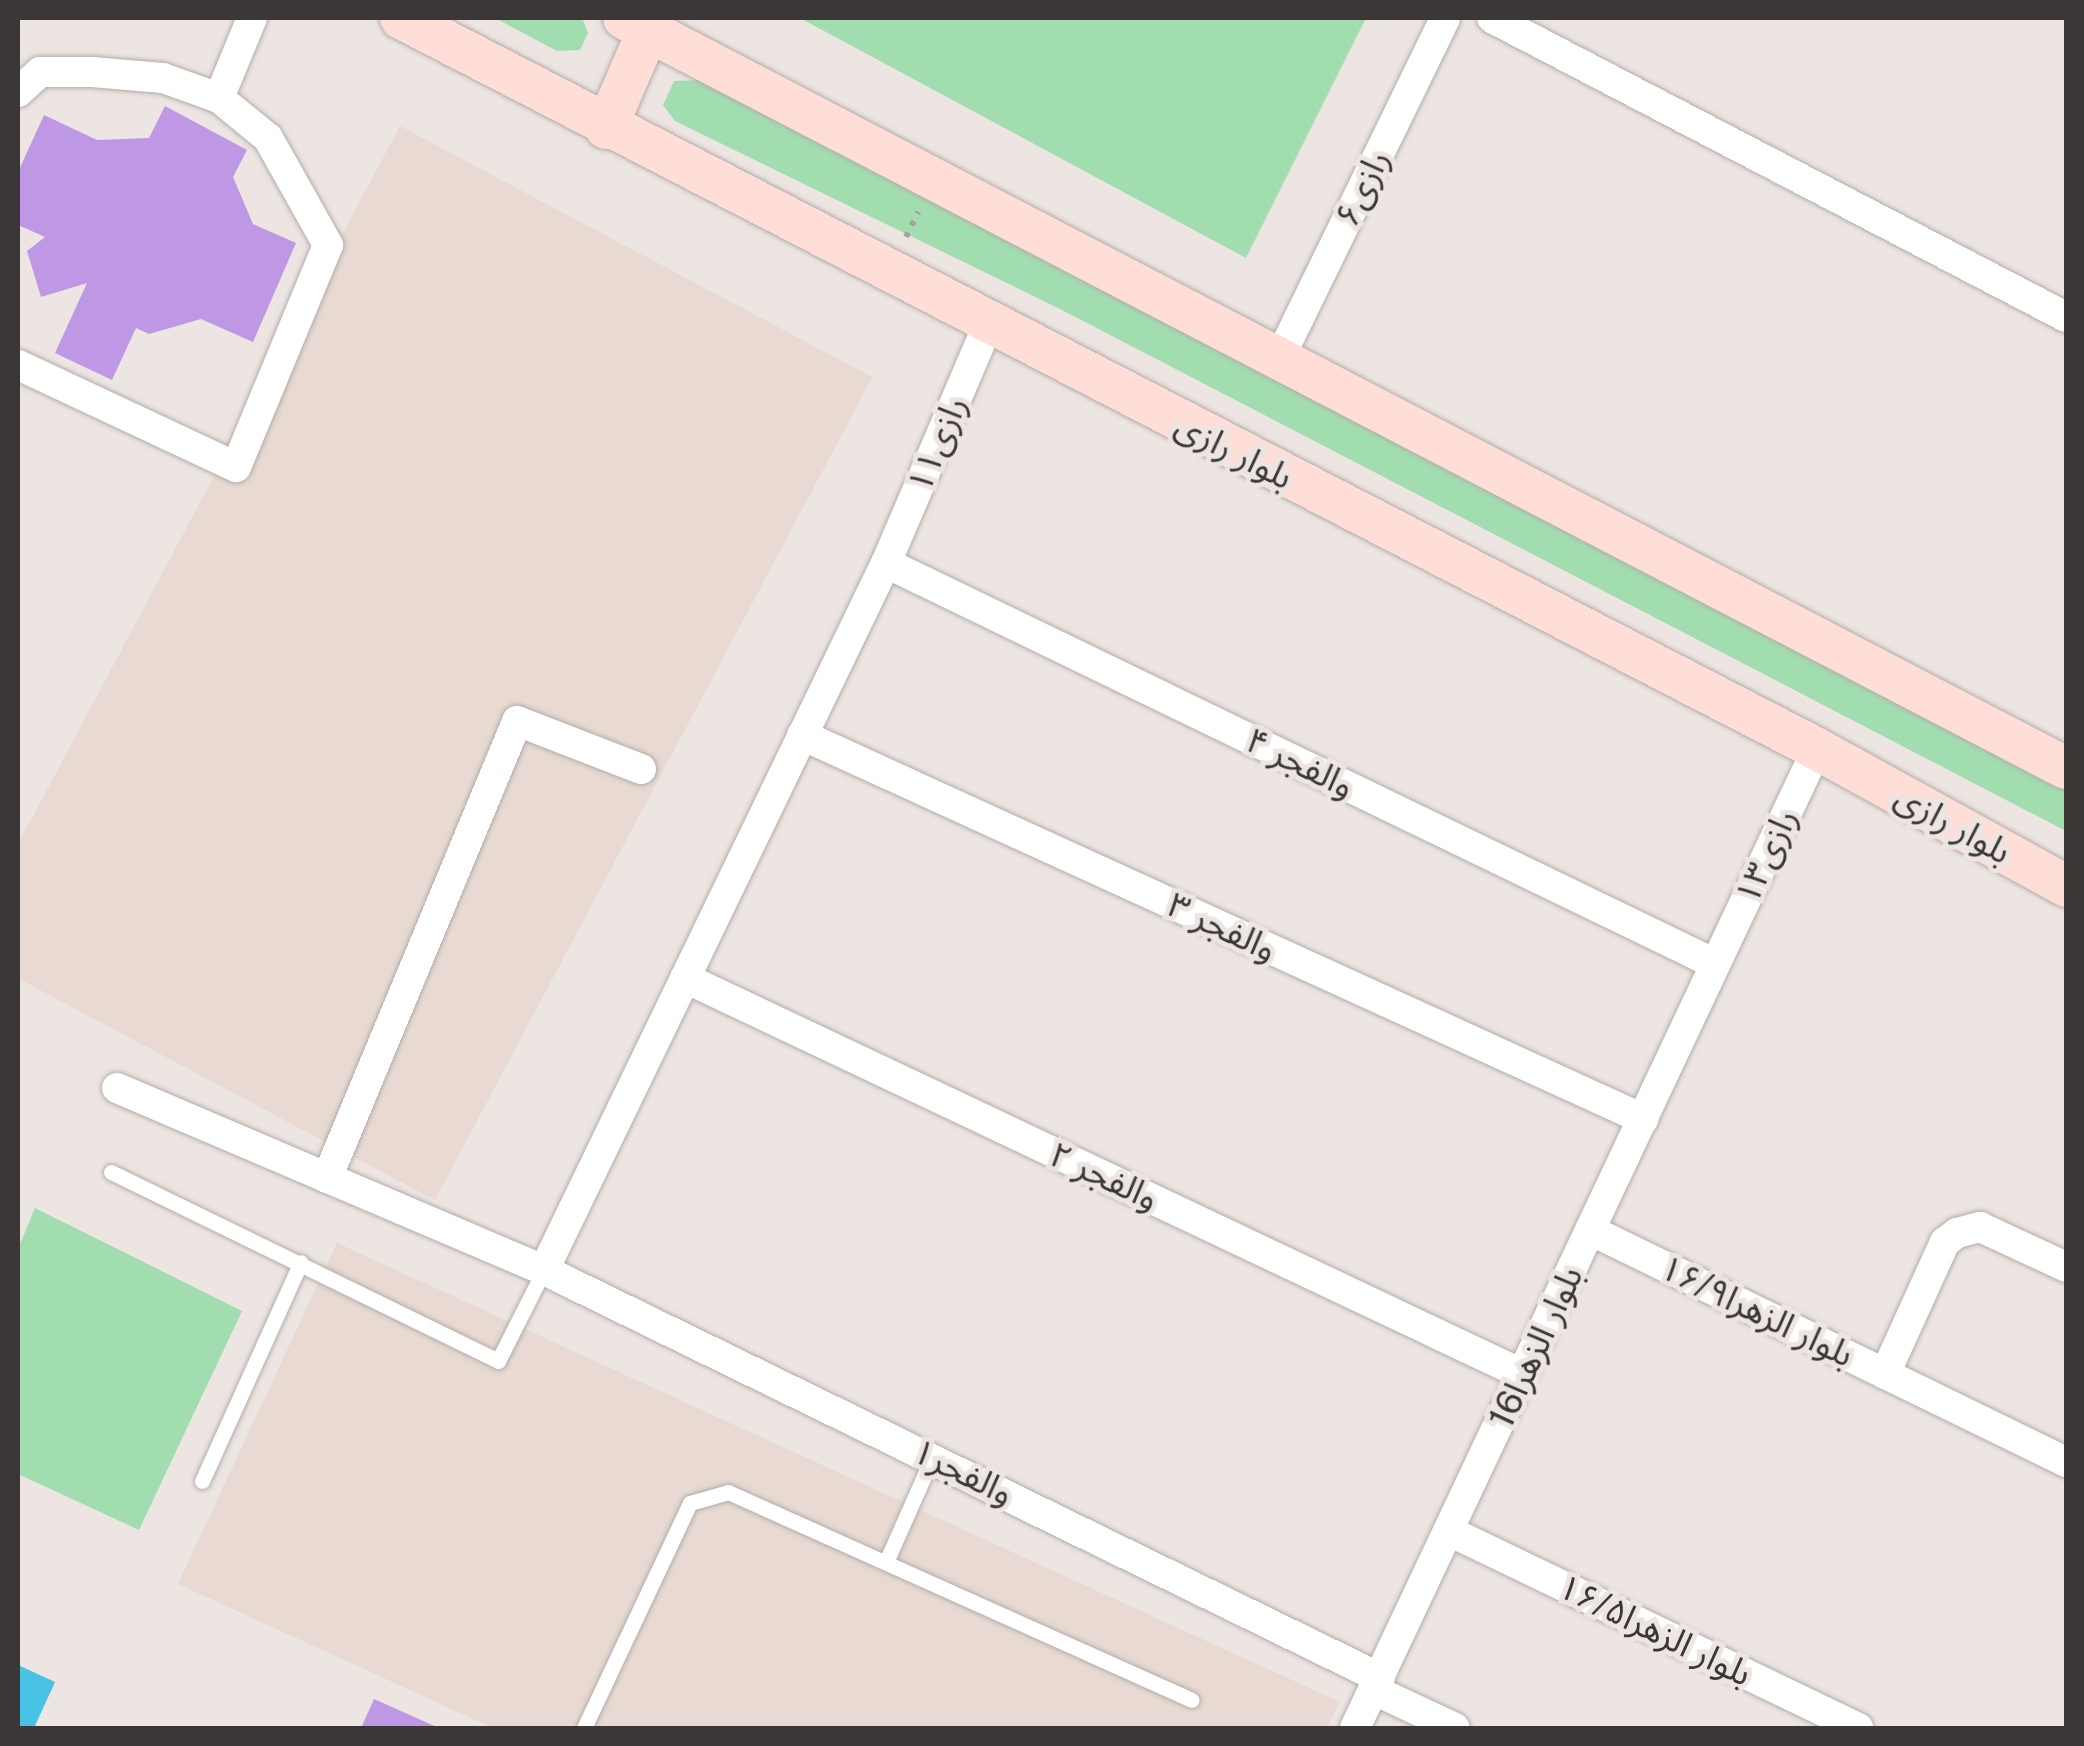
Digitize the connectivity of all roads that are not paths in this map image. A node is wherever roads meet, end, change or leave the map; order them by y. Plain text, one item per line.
1 (252, 18) edge
2 (400, 18) edge
3 (1446, 18) edge
4 (1492, 18) edge
5 (636, 24) edge
6 (18, 92) edge
7 (219, 98) junction
8 (606, 128) junction
9 (2066, 317) edge
10 (988, 325) junction
11 (1279, 359) junction
12 (18, 365) edge
13 (886, 564) junction
14 (802, 736) junction
15 (1816, 750) junction
16 (2066, 768) edge
17 (641, 770) dead end
18 (2066, 886) edge
19 (1715, 964) junction
20 (685, 978) junction
21 (117, 1088) dead end
22 (1642, 1119) junction
23 (111, 1172) dead end
24 (327, 1178) junction
25 (1590, 1230) junction
26 (301, 1262) junction
27 (2066, 1267) edge
28 (544, 1270) junction
29 (1522, 1374) junction
30 (1886, 1374) junction
31 (932, 1456) junction
32 (2066, 1462) edge
33 (202, 1481) dead end
34 (1451, 1532) junction
35 (886, 1562) junction
36 (1377, 1684) junction
37 (1192, 1700) dead end
38 (584, 1728) edge
39 (1355, 1728) edge
40 (1455, 1728) edge
41 (1858, 1728) edge

1 - 7 street
2 - 8 main road, بلوار رازی
3 - 11 street, رازی۶
4 - 9 street
5 - 8 main road
5 - 11 main road
6 - 7 street
7 - 12 street
8 - 10 main road, بلوار رازی
10 - 13 street, رازی۱۱
10 - 15 main road, بلوار رازی
11 - 16 main road
13 - 14 street, رازی۱۱
13 - 19 street, والفجر ۴
14 - 20 street, رازی۱۱
14 - 22 street, والفجر ۳
15 - 18 main road, بلوار رازی
15 - 19 street, رازی۱۳
17 - 24 street
19 - 22 street, 16بلوار الزهرا
20 - 28 street, رازی۱۱
20 - 29 street, والفجر ۲
21 - 24 street, والفجر۱
22 - 25 street, 16بلوار الزهرا
23 - 26 lane
24 - 28 street, والفجر۱
25 - 29 street, 16بلوار الزهرا
25 - 30 street, بلوار الزهرا۱۶/۹
26 - 28 lane
26 - 33 lane
27 - 30 street
28 - 31 street, والفجر۱
29 - 34 street, 16بلوار الزهرا
30 - 32 street, بلوار الزهرا۱۶/۹
31 - 35 lane
31 - 36 street, والفجر۱
34 - 36 street, 16بلوار الزهرا
34 - 41 street, بلوار الزهرا۱۶/۵
35 - 37 lane
35 - 38 lane
36 - 39 street, 16بلوار الزهرا
36 - 40 street, والفجر۱

